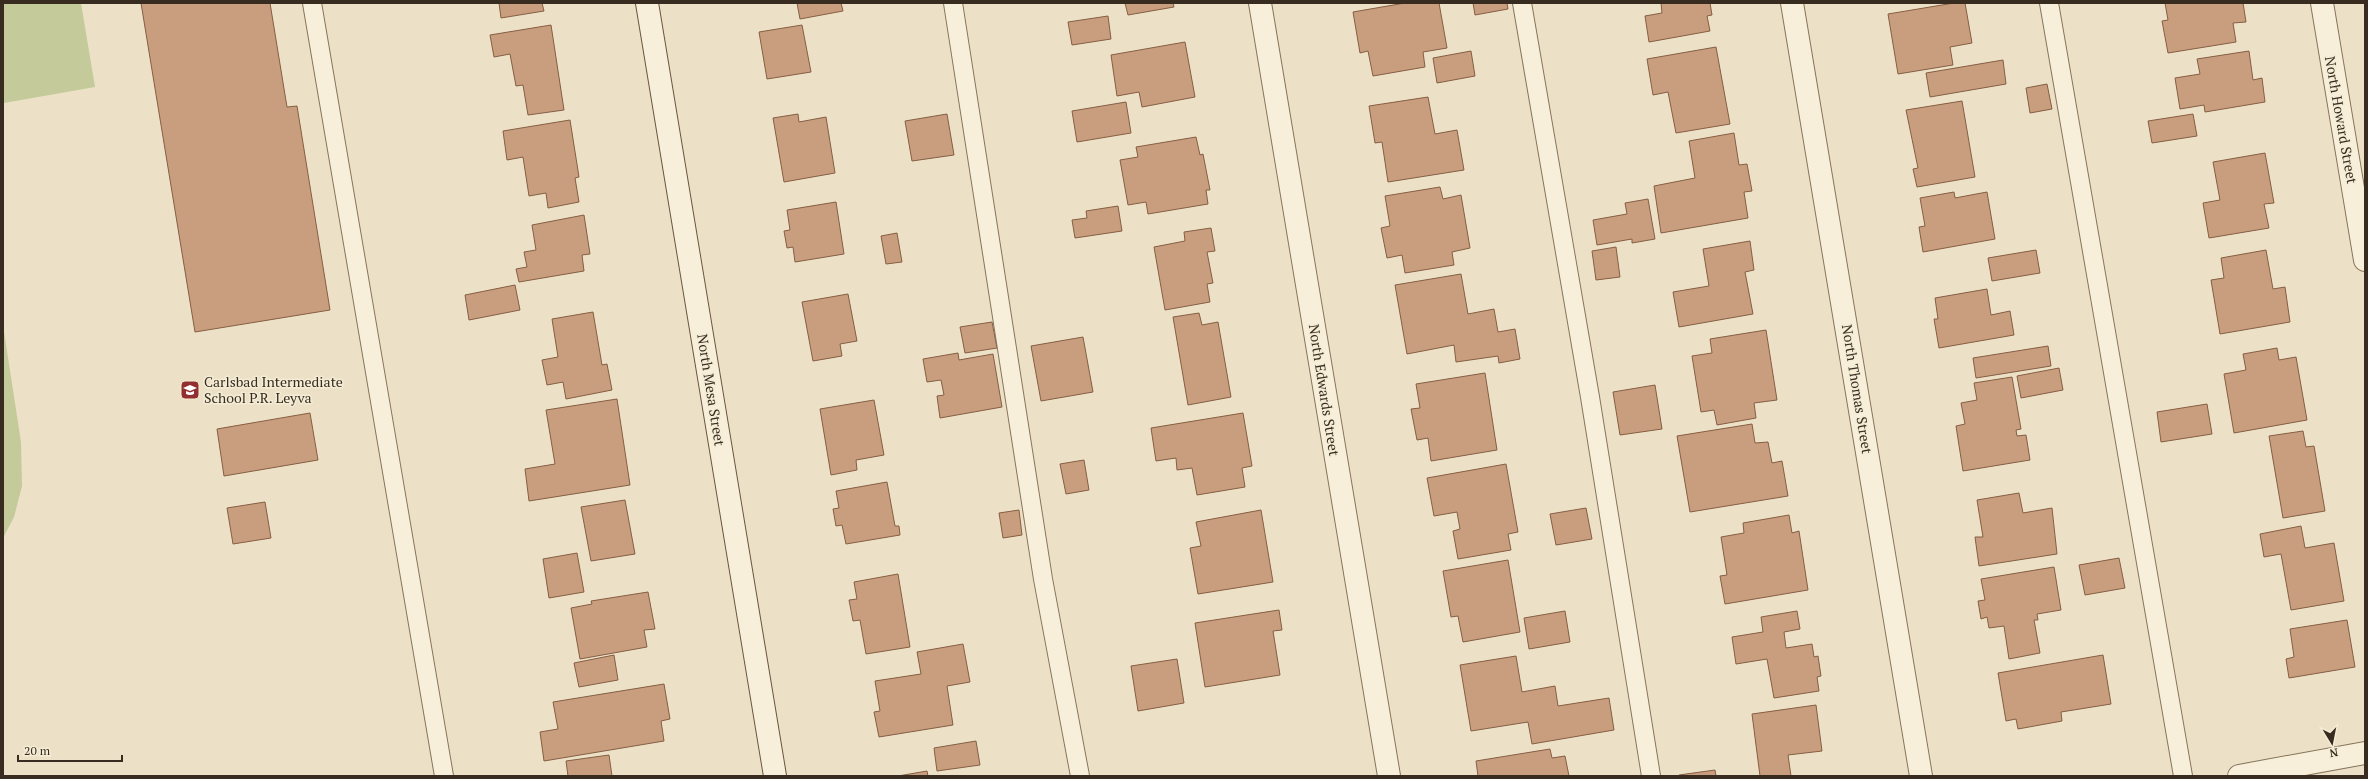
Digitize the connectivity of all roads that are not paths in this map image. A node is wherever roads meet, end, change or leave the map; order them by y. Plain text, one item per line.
1 (312, 3) edge
2 (647, 3) edge
3 (953, 3) edge
4 (1260, 3) edge
5 (1522, 3) edge
6 (1792, 3) edge
7 (2049, 3) edge
8 (2322, 3) edge
9 (2365, 260) edge
10 (2365, 753) edge
11 (444, 776) edge
12 (775, 776) edge
13 (1080, 776) edge
14 (1389, 776) edge
15 (1651, 776) edge
16 (1921, 776) edge
17 (2183, 776) edge
18 (2239, 776) edge

1 - 11 lane
2 - 12 street, North Mesa Street
3 - 13 lane
4 - 14 street, North Edwards Street
5 - 15 lane
6 - 16 street, North Thomas Street
7 - 17 lane
8 - 9 street, North Howard Street
10 - 18 street

